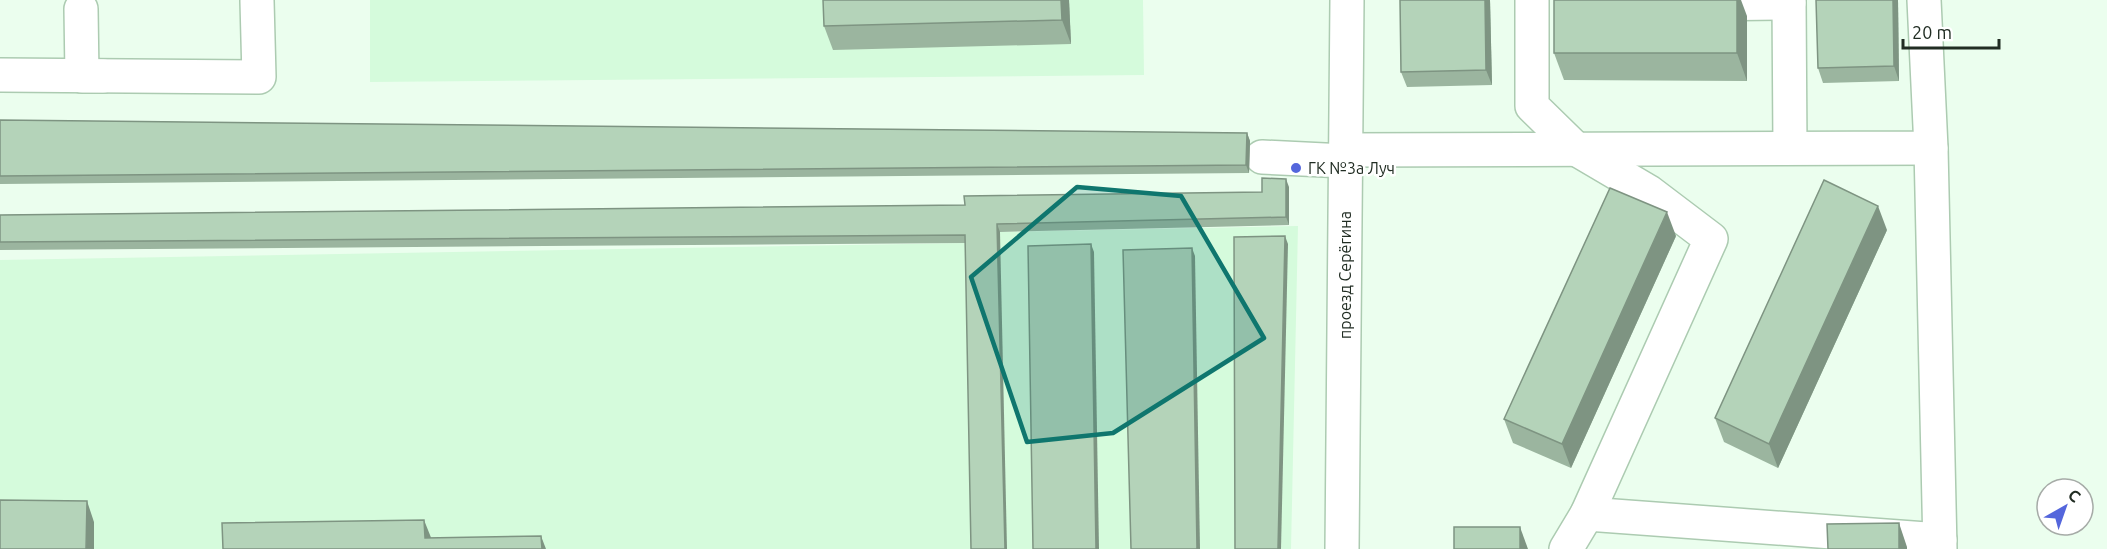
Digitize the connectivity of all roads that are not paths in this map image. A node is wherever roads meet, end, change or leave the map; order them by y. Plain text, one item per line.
1 (257, 0) edge
2 (1347, 0) edge
3 (1924, 0) edge
4 (1789, 1) edge
5 (1532, 3) edge
6 (81, 4) edge
7 (1672, 4) edge
8 (1567, 6) edge
9 (0, 75) edge
10 (82, 76) junction
11 (1790, 148) junction
12 (1931, 148) junction
13 (1576, 149) junction
14 (1346, 155) junction
15 (1262, 157) dead end
16 (1587, 514) junction
17 (1940, 544) edge
18 (1341, 549) edge
19 (1566, 549) edge

1 - 10 street
2 - 14 street, проезд Серёгина
3 - 12 street
4 - 7 street
4 - 11 street
5 - 8 street
5 - 13 street
6 - 10 street
9 - 10 street
11 - 12 street
11 - 13 street
12 - 17 street
13 - 14 street
13 - 16 street
14 - 15 street
14 - 18 street, проезд Серёгина
16 - 17 street
16 - 19 street

